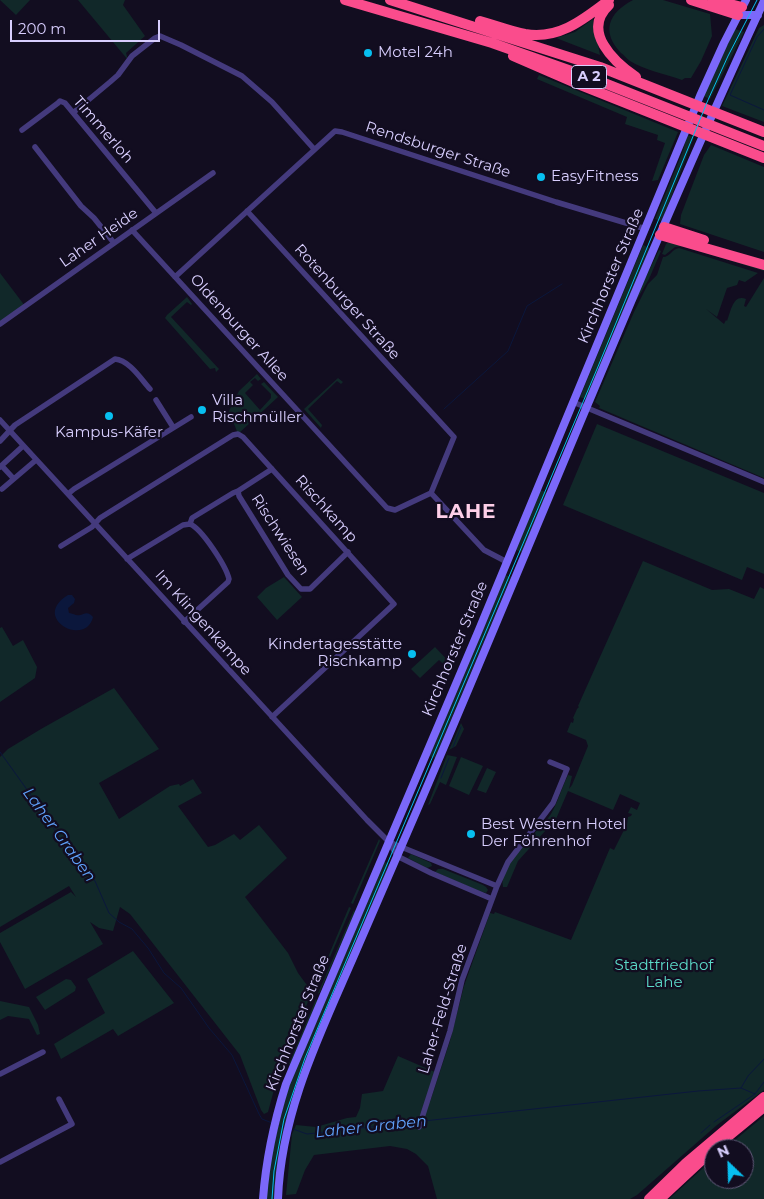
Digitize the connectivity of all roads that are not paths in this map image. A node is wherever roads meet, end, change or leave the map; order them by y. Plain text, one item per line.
1 (345, 0) edge
2 (390, 0) edge
3 (609, 0) edge
4 (615, 0) edge
5 (691, 0) edge
6 (714, 0) edge
7 (728, 0) edge
8 (764, 1) edge
9 (742, 8) edge
10 (761, 16) edge
11 (458, 20) junction
12 (492, 43) junction
13 (647, 85) junction
14 (74, 112) junction
15 (688, 115) junction
16 (713, 123) junction
17 (22, 130) dead end
18 (764, 132) edge
19 (35, 146) dead end
20 (764, 146) edge
21 (314, 149) junction
22 (764, 158) edge
23 (213, 173) dead end
24 (247, 211) junction
25 (156, 213) junction
26 (646, 229) junction
27 (132, 230) junction
28 (662, 231) junction
29 (114, 243) junction
30 (764, 260) edge
31 (764, 265) edge
32 (175, 277) junction
33 (0, 324) edge
34 (150, 389) dead end
35 (156, 400) dead end
36 (573, 402) junction
37 (586, 407) junction
38 (191, 417) dead end
39 (0, 420) edge
40 (173, 427) junction
41 (10, 431) junction
42 (0, 441) edge
43 (23, 446) junction
44 (36, 460) junction
45 (1, 467) edge
46 (272, 469) junction
47 (13, 478) junction
48 (764, 482) edge
49 (2, 489) dead end
50 (238, 491) junction
51 (431, 493) junction
52 (68, 494) junction
53 (95, 524) junction
54 (190, 524) junction
55 (61, 546) dead end
56 (348, 552) junction
57 (127, 559) junction
58 (507, 562) junction
59 (184, 622) junction
60 (272, 717) junction
61 (550, 762) dead end
62 (389, 842) junction
63 (402, 846) junction
64 (397, 856) junction
65 (497, 886) junction
66 (492, 899) junction
67 (43, 1052) dead end
68 (0, 1074) edge
69 (764, 1097) edge
70 (59, 1099) dead end
71 (764, 1107) edge
72 (419, 1127) dead end
73 (731, 1129) junction
74 (719, 1139) edge
75 (704, 1151) edge
76 (704, 1154) edge
77 (0, 1162) edge
78 (660, 1187) junction
79 (263, 1199) edge
80 (278, 1199) edge
81 (643, 1199) edge
82 (648, 1199) edge
83 (660, 1199) edge

1 - 12 highway, A 2
2 - 11 highway, A 2
3 - 11 highway
4 - 13 highway
5 - 9 highway
6 - 7 highway
6 - 9 highway
8 - 10 main road, Kirchhorster Straße
9 - 10 main road
9 - 15 main road, Kirchhorster Straße
10 - 16 main road, Kirchhorster Straße
11 - 13 highway, A 2
12 - 15 highway, A 2
12 - 22 highway
13 - 18 highway, A 2
14 - 17 street, Timmerloh
14 - 21 street
14 - 25 street, Timmerloh
15 - 16 highway, A 2
15 - 26 main road, Kirchhorster Straße
16 - 20 highway, A 2
16 - 28 main road, Kirchhorster Straße
19 - 29 street
21 - 24 street, Rendsburger Straße
21 - 26 street, Rendsburger Straße
23 - 25 street, Laher Heide
24 - 32 street
24 - 51 street, Rotenburger Straße
25 - 27 street, Laher Heide
26 - 28 main road
26 - 36 main road, Kirchhorster Straße
27 - 29 street, Laher Heide
27 - 32 street, Oldenburger Allee
28 - 30 highway
28 - 31 highway
28 - 37 main road, Kirchhorster Straße
29 - 33 street, Laher Heide
32 - 51 street, Oldenburger Allee
34 - 41 street
35 - 40 street
36 - 37 street
36 - 58 main road, Kirchhorster Straße
37 - 48 street
37 - 63 main road, Kirchhorster Straße
38 - 40 street
39 - 41 street, Im Klingenkampe
40 - 52 street
41 - 42 street
41 - 43 street, Im Klingenkampe
43 - 44 street, Im Klingenkampe
43 - 45 street
44 - 47 street
44 - 52 street, Im Klingenkampe
45 - 47 street
46 - 50 street, Rischwiesen
46 - 53 street, Rischkamp
46 - 56 street, Rischkamp
47 - 49 street
50 - 54 street, Rischwiesen
50 - 56 street, Rischwiesen
51 - 58 street
52 - 53 street, Im Klingenkampe
53 - 55 street, Rischkamp
53 - 57 street, Im Klingenkampe
54 - 57 street, Rischwiesen
54 - 59 street
56 - 60 street, Rischkamp
57 - 59 street, Im Klingenkampe
58 - 62 main road, Kirchhorster Straße
59 - 60 street, Im Klingenkampe
60 - 62 street, Im Klingenkampe
61 - 65 street, Laher-Feld-Straße
62 - 63 street
62 - 64 street
62 - 79 main road, Kirchhorster Straße
63 - 64 main road, Kirchhorster Straße
63 - 65 street
64 - 66 street
64 - 80 main road, Kirchhorster Straße
65 - 66 street, Laher-Feld-Straße
66 - 72 street, Laher-Feld-Straße
67 - 68 street
69 - 73 highway
70 - 77 street
71 - 73 highway
73 - 74 highway
75 - 78 highway
76 - 83 highway
78 - 81 highway
78 - 82 highway

